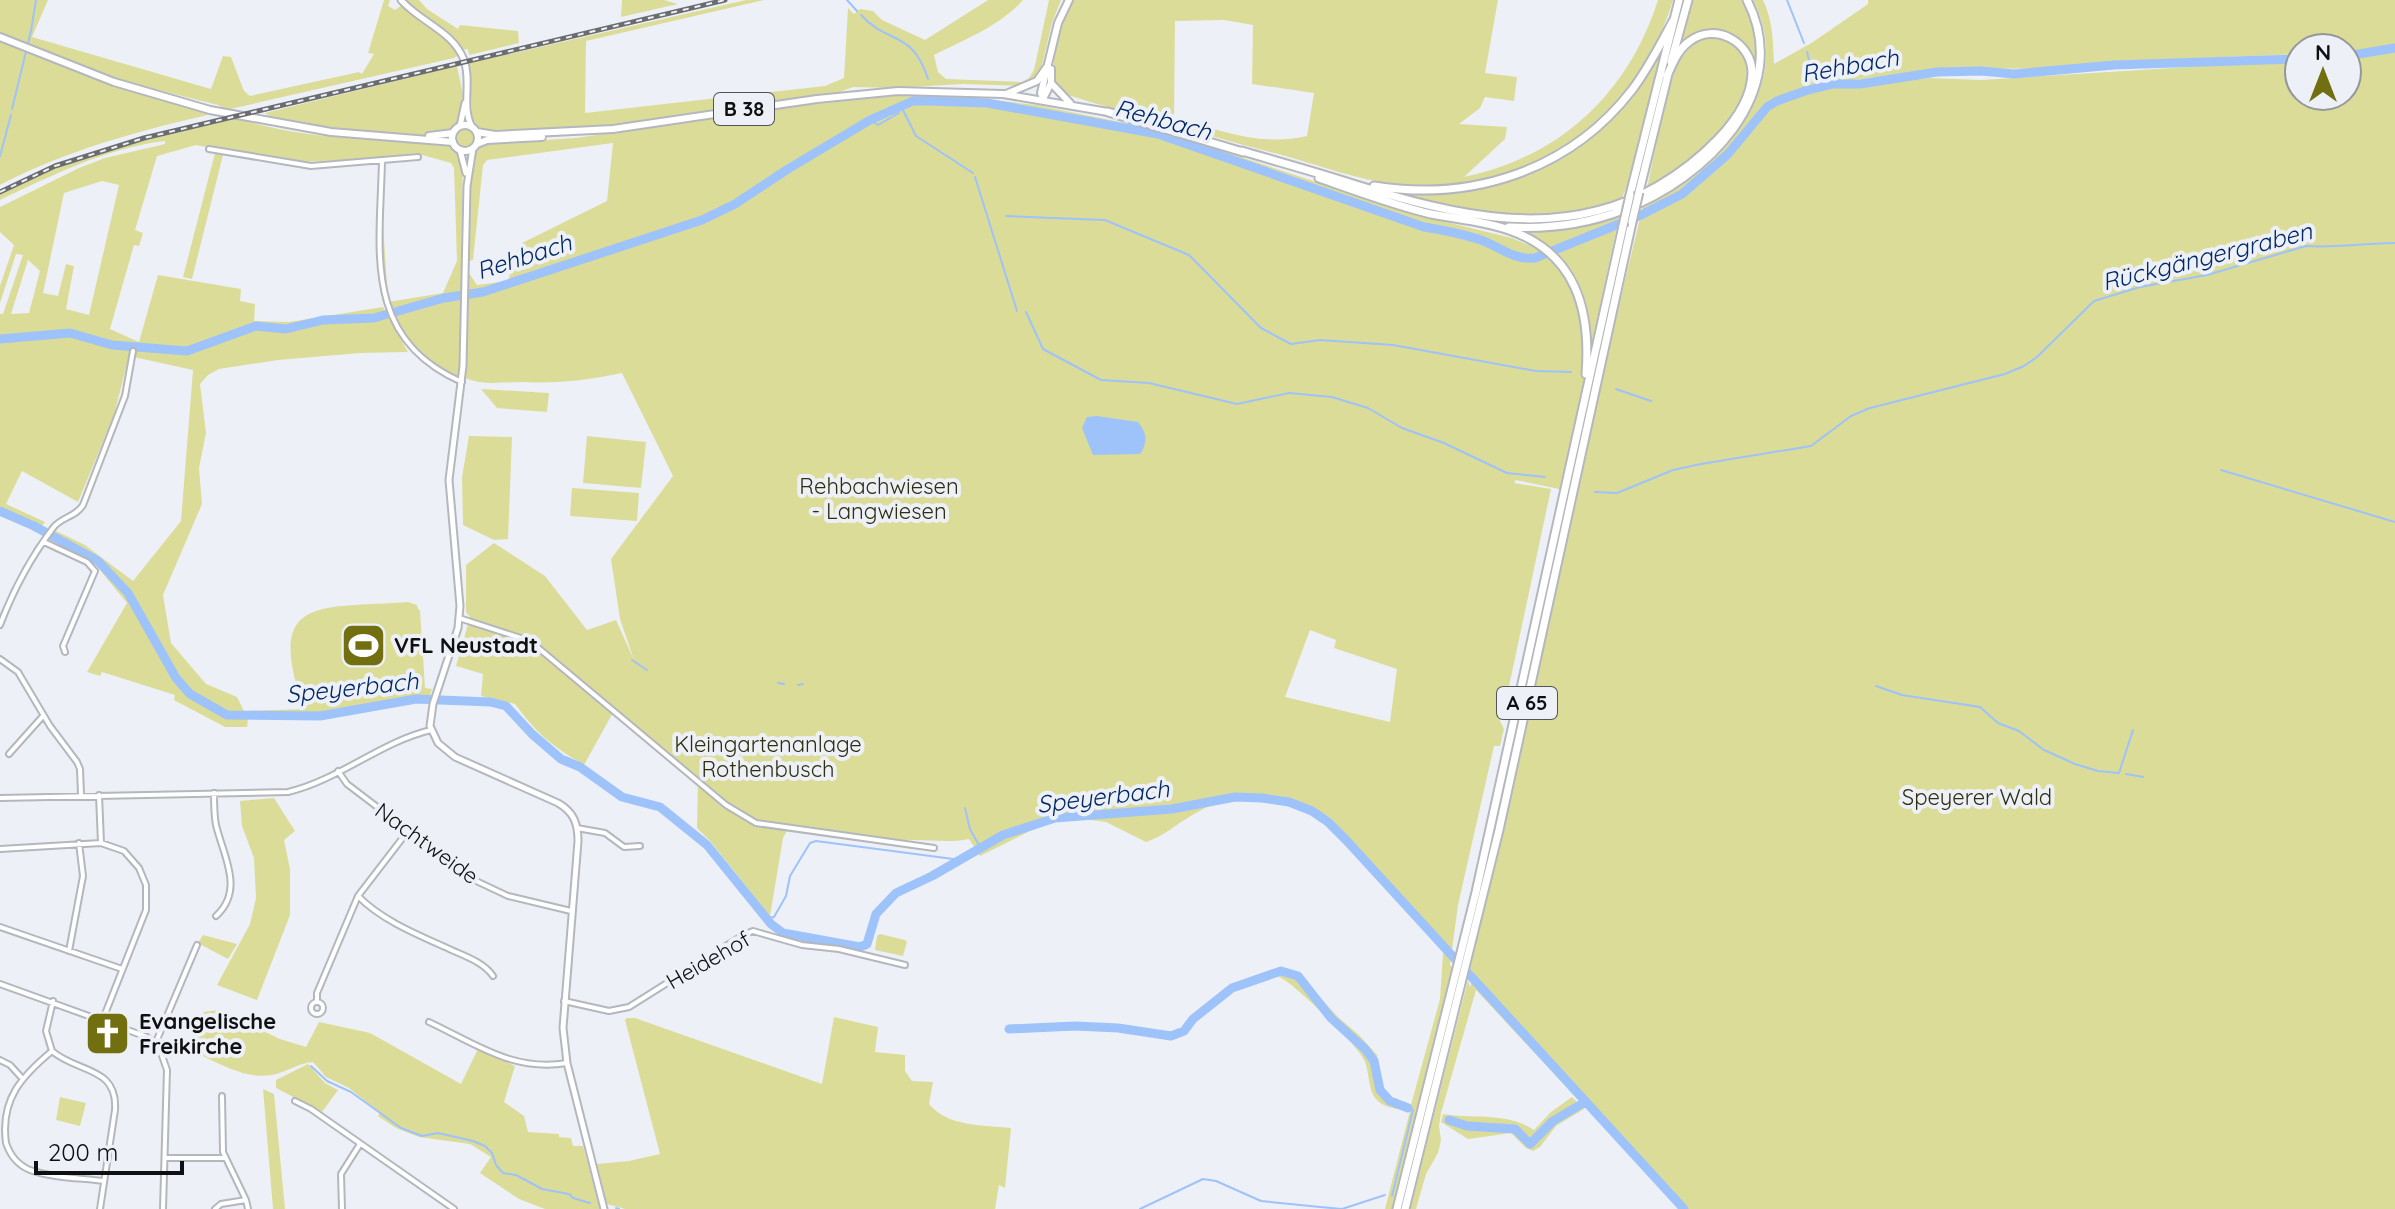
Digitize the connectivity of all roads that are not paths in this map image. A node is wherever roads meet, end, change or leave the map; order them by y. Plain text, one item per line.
1 (401, 0) edge
2 (1069, 0) edge
3 (1679, 0) edge
4 (1688, 0) edge
5 (1747, 0) edge
6 (1673, 21) junction
7 (0, 37) edge
8 (1050, 62) junction
9 (1667, 76) junction
10 (1051, 83) junction
11 (467, 86) junction
12 (1003, 94) junction
13 (1043, 99) junction
14 (1071, 104) junction
15 (1108, 112) joint
16 (460, 126) junction
17 (474, 130) junction
18 (590, 132) junction
19 (453, 133) junction
20 (410, 137) junction
21 (453, 142) junction
22 (475, 146) junction
23 (209, 149) dead end
24 (460, 150) junction
25 (1242, 151) junction
26 (418, 157) dead end
27 (382, 161) junction
28 (1348, 182) junction
29 (467, 186) junction
30 (1491, 225) junction
31 (133, 351) dead end
32 (462, 382) junction
33 (1585, 400) junction
34 (1584, 424) junction
35 (1580, 439) junction
36 (46, 539) junction
37 (459, 618) junction
38 (0, 625) edge
39 (65, 652) dead end
40 (0, 659) edge
41 (43, 716) junction
42 (431, 730) junction
43 (9, 754) dead end
44 (338, 771) junction
45 (214, 793) junction
46 (81, 795) junction
47 (99, 795) junction
48 (0, 798) edge
49 (577, 828) junction
50 (408, 831) junction
51 (79, 843) junction
52 (101, 843) junction
53 (640, 846) dead end
54 (934, 848) dead end
55 (0, 849) edge
56 (358, 896) junction
57 (571, 911) junction
58 (216, 916) dead end
59 (0, 927) edge
60 (197, 945) dead end
61 (69, 951) junction
62 (905, 965) dead end
63 (122, 969) junction
64 (493, 976) dead end
65 (0, 984) edge
66 (53, 1001) junction
67 (564, 1001) junction
68 (317, 1002) dead end
69 (103, 1020) junction
70 (429, 1022) dead end
71 (156, 1042) junction
72 (52, 1051) junction
73 (0, 1060) edge
74 (567, 1063) junction
75 (21, 1077) junction
76 (222, 1096) dead end
77 (295, 1101) dead end
78 (1, 1110) edge
79 (360, 1144) junction
80 (166, 1158) junction
81 (225, 1158) junction
82 (104, 1181) junction
83 (246, 1200) junction
84 (603, 1206) edge
85 (100, 1209) edge
86 (163, 1209) edge
87 (215, 1209) edge
88 (248, 1209) edge
89 (342, 1209) edge
90 (454, 1209) edge
91 (1397, 1209) edge
92 (1405, 1209) edge

1 - 11 street
2 - 8 main road
3 - 6 highway, A 65
4 - 9 highway, A 65
5 - 30 highway
6 - 28 highway
6 - 33 highway, A 65, bridge
7 - 20 main road
8 - 10 main road
8 - 12 main road, B 38
8 - 13 main road
9 - 28 highway
9 - 34 highway, A 65, bridge
10 - 13 main road
10 - 14 main road
11 - 16 street
11 - 17 street
12 - 13 main road, B 38
12 - 18 main road, B 38
13 - 14 main road, B 38
14 - 15 main road, B 38
15 - 25 highway, B 38
16 - 17 main road
16 - 19 main road
17 - 18 main road, B 38
17 - 22 main road
18 - 22 main road, B 38
19 - 20 main road
19 - 21 main road
20 - 21 main road
21 - 24 main road
22 - 24 main road
22 - 29 street
23 - 27 street
24 - 29 street
25 - 28 highway, B 38
25 - 30 highway
26 - 27 street
27 - 32 street
29 - 32 street
30 - 33 highway
31 - 36 street
32 - 37 street
33 - 34 highway, A 65
34 - 35 highway, A 65
35 - 91 highway, A 65
35 - 92 highway, A 65
36 - 38 street
36 - 39 street
37 - 42 street
37 - 54 street
40 - 41 street
41 - 43 street
41 - 46 street
42 - 44 street
42 - 49 street
44 - 45 street
44 - 50 street, Nachtweide
45 - 47 street
45 - 58 street
46 - 47 street
46 - 48 street
47 - 52 street
49 - 53 street
49 - 57 street
50 - 56 street
50 - 57 street, Nachtweide
51 - 52 street
51 - 55 street
51 - 61 street
52 - 63 street
56 - 64 street
56 - 68 street
57 - 67 street
59 - 61 street
60 - 71 street
61 - 63 street
62 - 67 street, Heidehof
63 - 69 street
65 - 66 street
66 - 69 street
66 - 72 street
67 - 74 street
69 - 71 street
70 - 74 street
71 - 80 street
72 - 75 street
72 - 82 street
73 - 75 street
74 - 84 street
75 - 78 street
76 - 81 street
77 - 79 street
78 - 82 street
79 - 89 street
79 - 90 street
80 - 81 street
80 - 86 street
81 - 83 street
82 - 85 street
83 - 87 street
83 - 88 street

